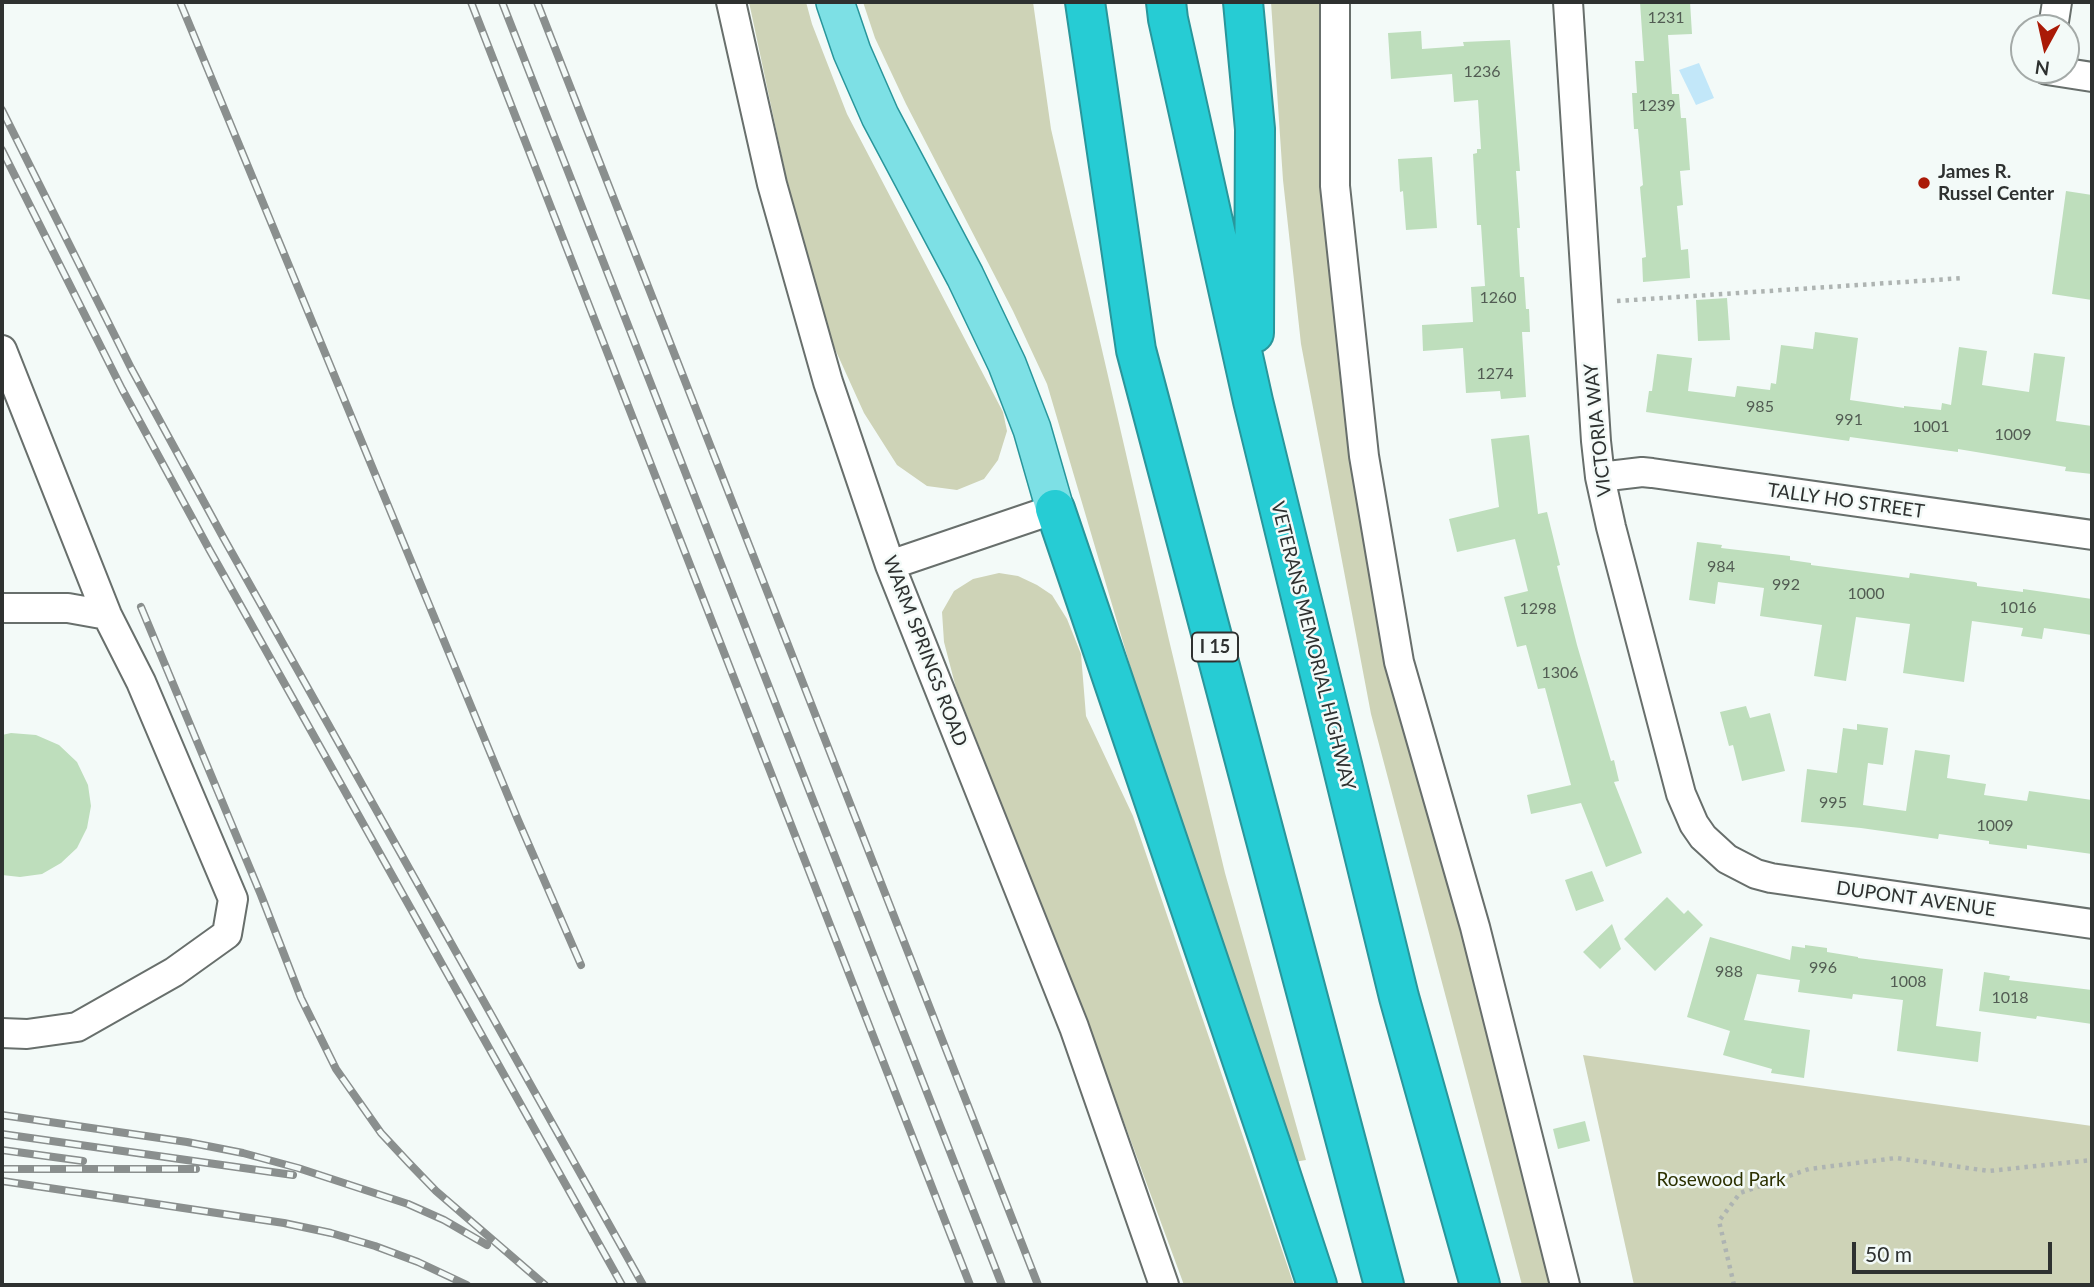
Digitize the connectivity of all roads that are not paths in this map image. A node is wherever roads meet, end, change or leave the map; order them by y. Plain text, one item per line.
1 (731, 2) edge
2 (835, 2) edge
3 (1085, 2) edge
4 (1166, 2) edge
5 (1243, 2) edge
6 (1335, 2) edge
7 (1568, 2) edge
8 (2, 349) edge
9 (1253, 401) junction
10 (1600, 477) junction
11 (1055, 509) junction
12 (2092, 535) edge
13 (890, 565) junction
14 (2, 608) edge
15 (107, 615) junction
16 (1741, 867) joint
17 (2092, 923) edge
18 (2, 1033) edge
19 (1164, 1285) edge
20 (1317, 1285) edge
21 (1384, 1285) edge
22 (1480, 1285) edge
23 (1564, 1285) edge

1 - 13 street, WARM SPRINGS ROAD
2 - 11 main road
3 - 21 highway, I 15
4 - 9 highway, VETERANS MEMORIAL HIGHWAY
5 - 9 highway
6 - 23 street
7 - 10 street, VICTORIA WAY
8 - 15 street
9 - 22 highway, VETERANS MEMORIAL HIGHWAY
10 - 12 street, TALLY HO STREET
10 - 16 street, VICTORIA WAY
11 - 13 street
11 - 20 highway
13 - 19 street, WARM SPRINGS ROAD
14 - 15 street
15 - 18 street
16 - 17 street, DUPONT AVENUE

